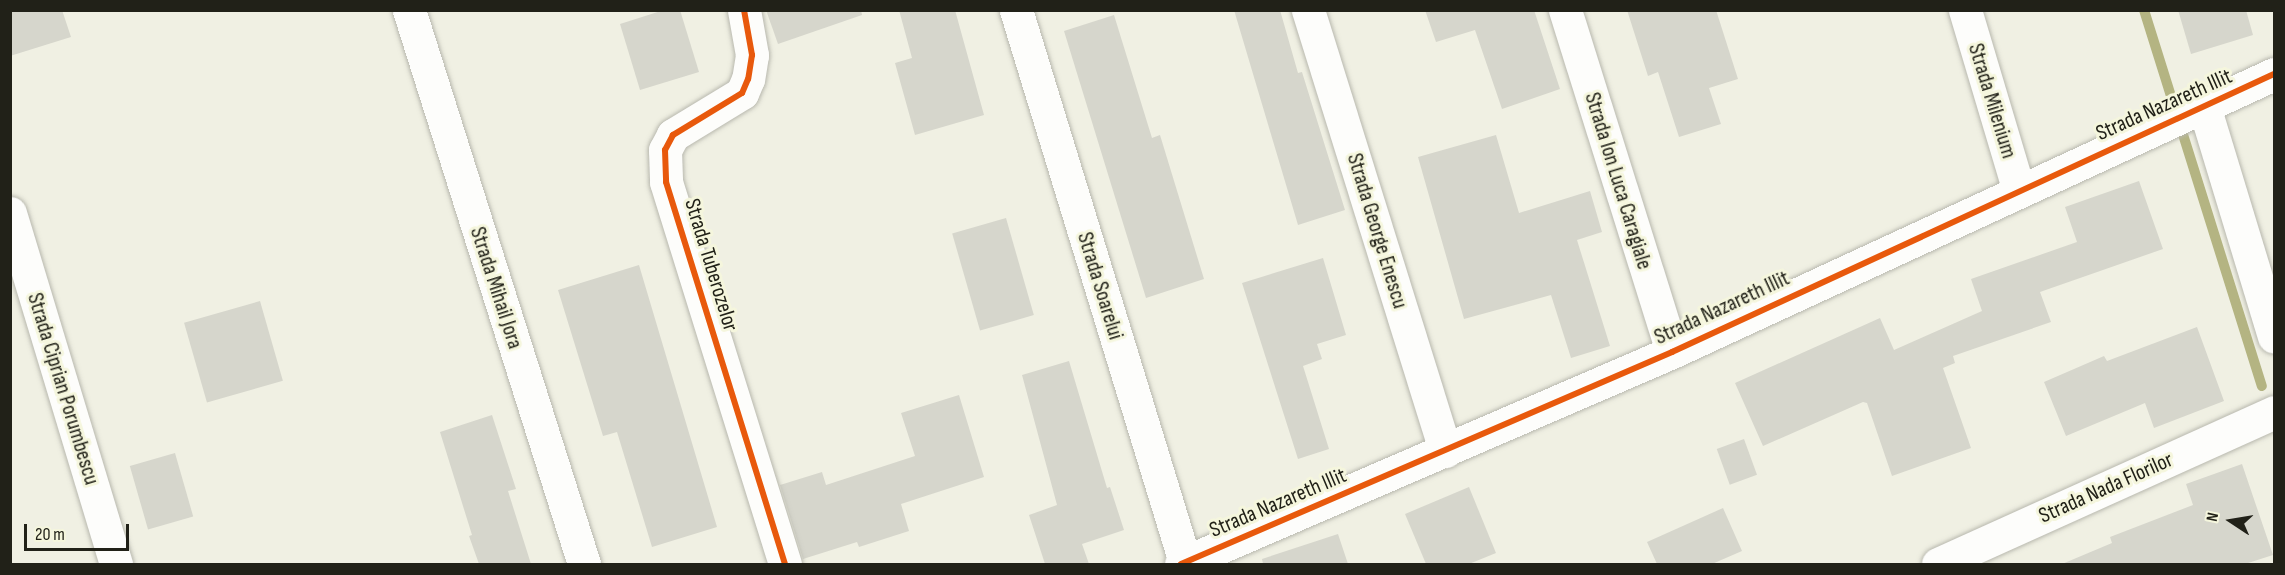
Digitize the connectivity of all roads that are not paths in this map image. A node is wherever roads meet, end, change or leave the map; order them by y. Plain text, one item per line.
1 (409, 10) edge
2 (744, 10) edge
3 (1016, 10) edge
4 (1308, 10) edge
5 (1565, 10) edge
6 (1965, 10) edge
7 (2274, 74) edge
8 (2204, 106) junction
9 (2019, 191) junction
10 (10, 213) edge
11 (2274, 337) edge
12 (1672, 352) junction
13 (2274, 412) edge
14 (1445, 451) junction
15 (1183, 563) edge
16 (116, 564) edge
17 (584, 564) edge
18 (785, 564) edge
19 (1938, 564) edge

1 - 17 street, Strada Mihail Jora
2 - 18 street, Strada Tuberozelor
3 - 15 street, Strada Soarelui
4 - 14 street, Strada George Enescu
5 - 12 street, Strada Ion Luca Caragiale
6 - 9 street, Strada Milenium
7 - 8 street, Strada Nazareth Illit
8 - 9 street, Strada Nazareth Illit
8 - 11 street
9 - 12 street, Strada Nazareth Illit
10 - 16 street, Strada Ciprian Porumbescu
12 - 14 street, Strada Nazareth Illit
13 - 19 street, Strada Nada Florilor
14 - 15 street, Strada Nazareth Illit

